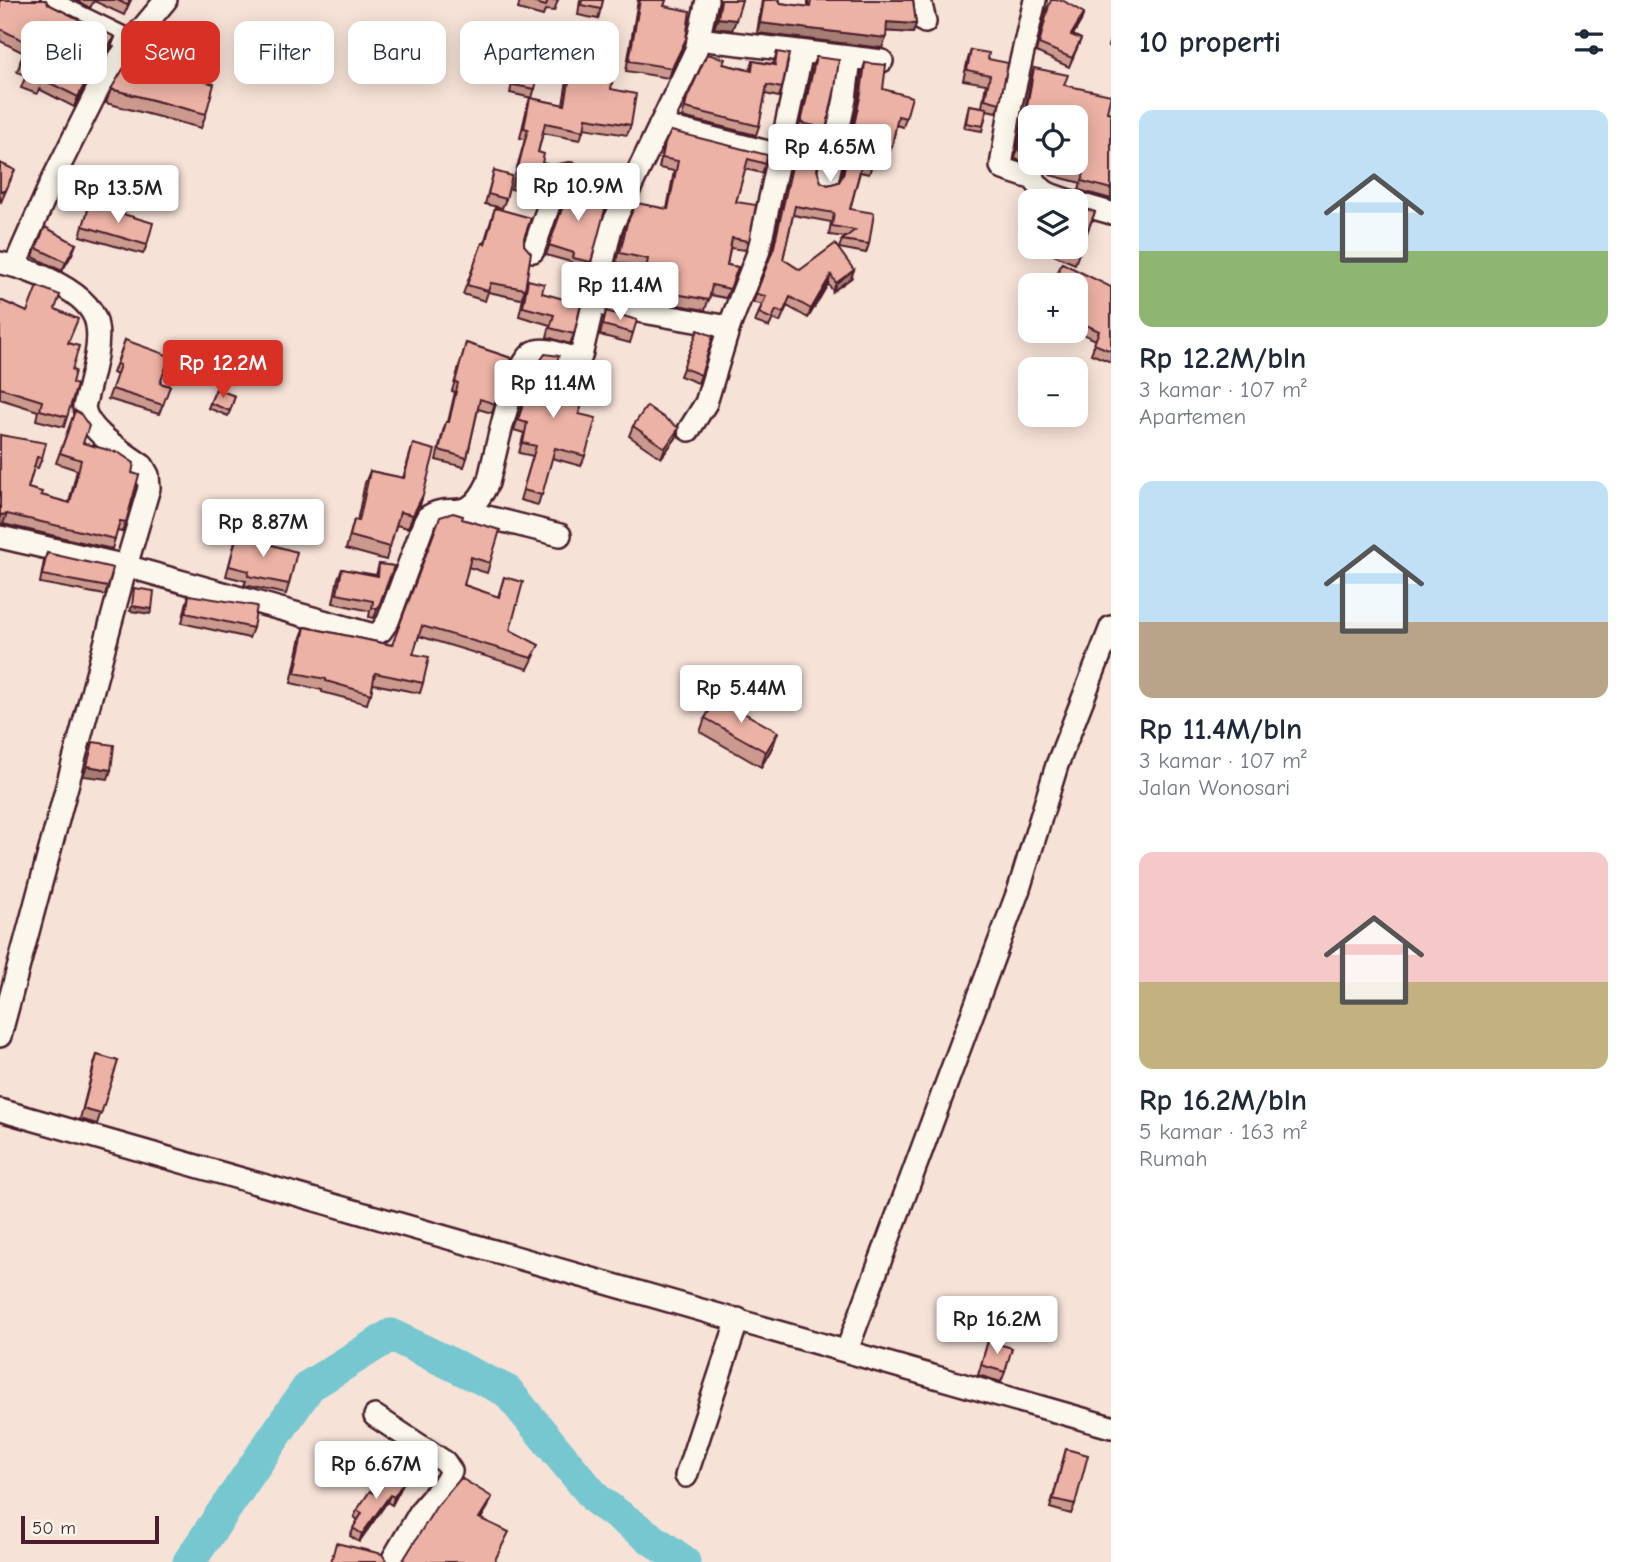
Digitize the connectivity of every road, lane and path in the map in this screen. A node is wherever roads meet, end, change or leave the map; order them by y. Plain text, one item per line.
1 (53, 0) edge
2 (166, 0) edge
3 (707, 0) edge
4 (920, 0) edge
5 (1034, 0) edge
6 (148, 21) edge
7 (925, 22) dead end
8 (121, 37) edge
9 (698, 39) junction
10 (802, 52) junction
11 (121, 56) edge
12 (850, 58) junction
13 (882, 61) dead end
14 (660, 125) junction
15 (780, 155) junction
16 (827, 181) edge
17 (1039, 189) edge
18 (628, 191) junction
19 (1088, 206) edge
20 (1111, 213) edge
21 (533, 251) edge
22 (8, 264) edge
23 (592, 303) junction
24 (729, 327) junction
25 (689, 430) dead end
26 (463, 511) junction
27 (560, 535) dead end
28 (0, 537) edge
29 (126, 566) junction
30 (1111, 627) edge
31 (0, 1036) edge
32 (0, 1110) edge
33 (738, 1319) junction
34 (846, 1350) junction
35 (375, 1416) dead end
36 (1111, 1427) edge
37 (686, 1476) dead end
38 (391, 1562) edge

1 - 8 street
2 - 6 street
3 - 9 street
4 - 7 street
5 - 17 street
9 - 10 street
9 - 14 street
10 - 12 street
10 - 15 street
11 - 22 street
12 - 13 street
12 - 16 street
14 - 15 street
14 - 18 street
15 - 24 street
18 - 21 street
18 - 23 street
19 - 20 street
22 - 29 street
23 - 24 street
23 - 26 street
24 - 25 street
26 - 27 street
26 - 29 street
28 - 29 street
29 - 31 street
30 - 34 street
32 - 33 street
33 - 34 street
33 - 37 street
34 - 36 street
35 - 38 street

